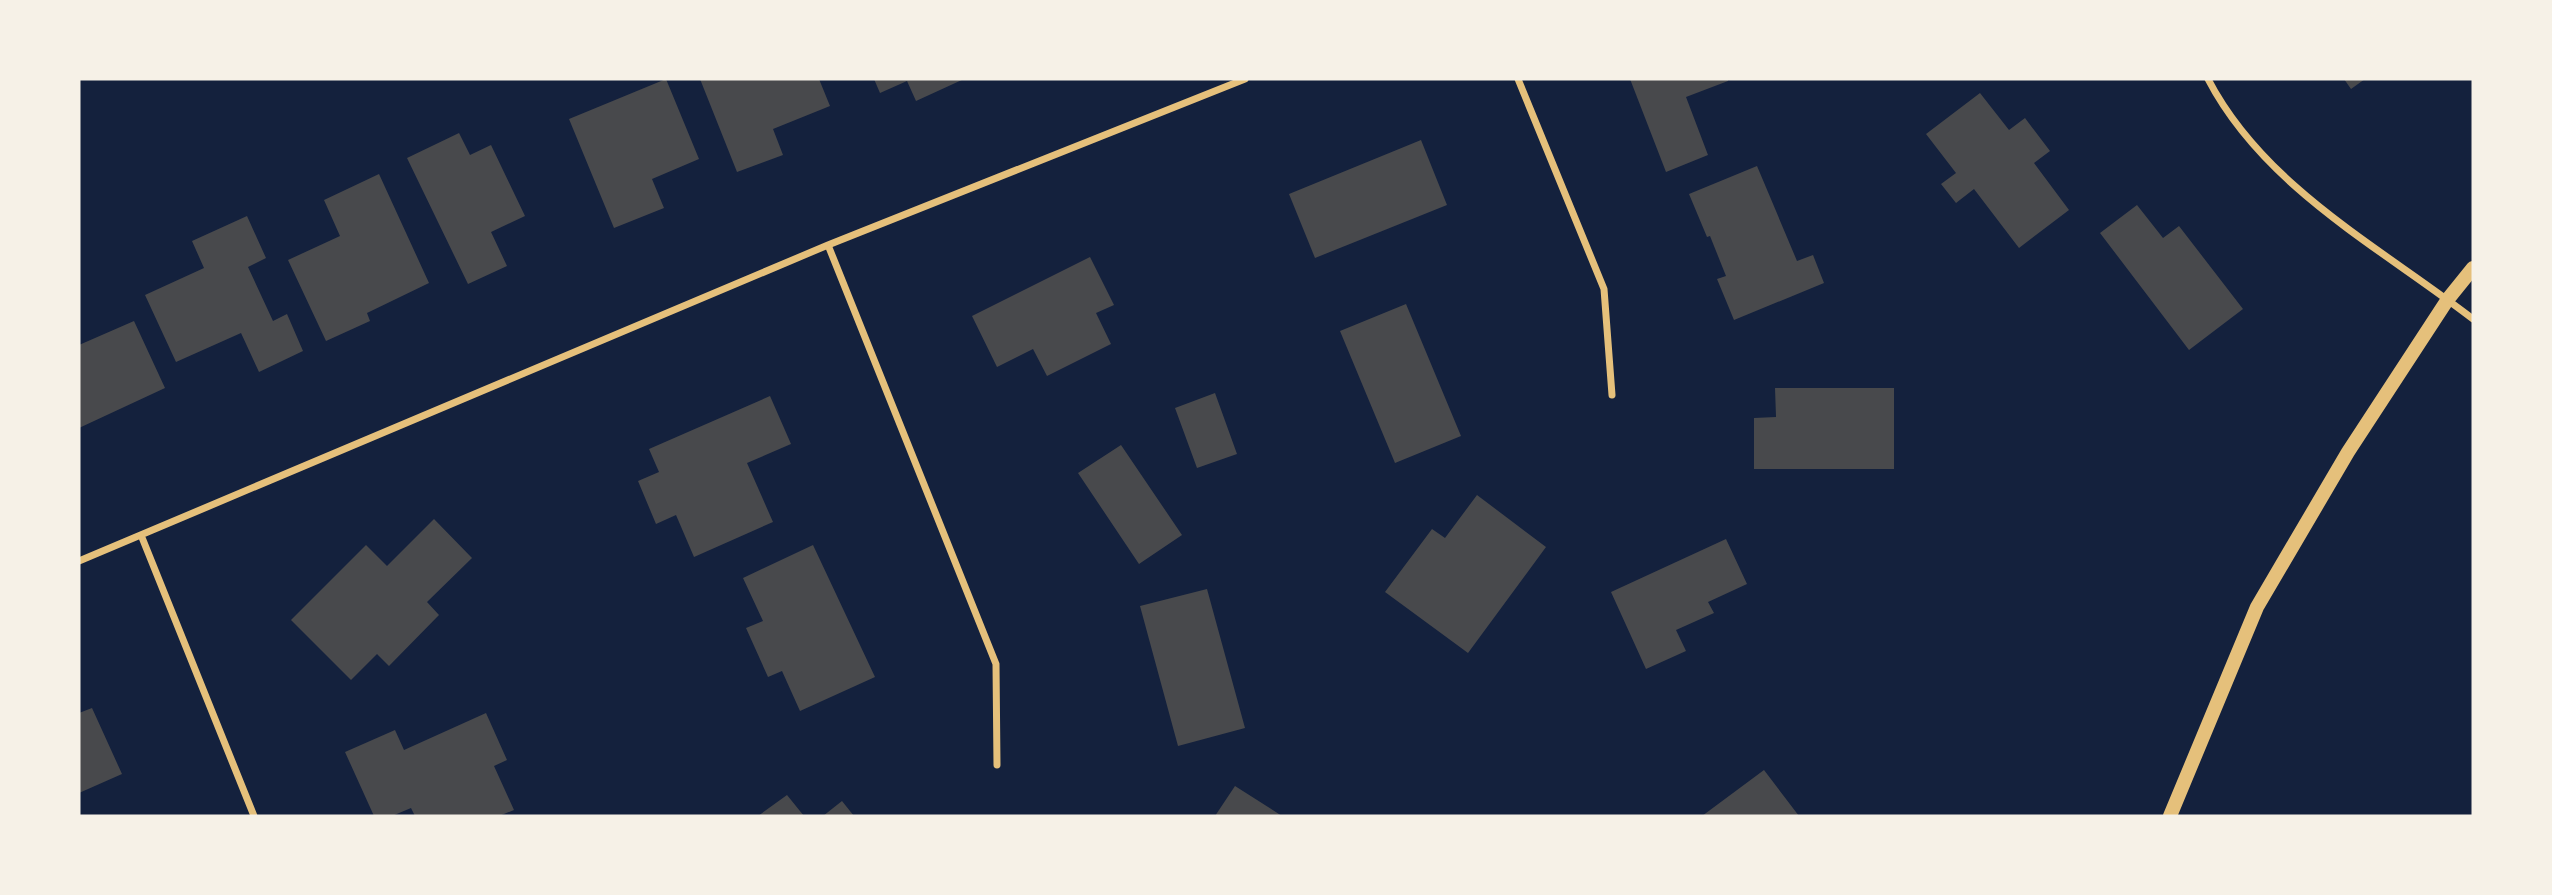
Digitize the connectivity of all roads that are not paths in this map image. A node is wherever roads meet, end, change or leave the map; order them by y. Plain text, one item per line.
1 (1245, 79) edge
2 (1518, 79) edge
3 (2208, 79) edge
4 (828, 245) junction
5 (2473, 268) edge
6 (2448, 299) junction
7 (2473, 319) edge
8 (1612, 395) dead end
9 (141, 535) junction
10 (79, 561) edge
11 (997, 765) dead end
12 (254, 816) edge
13 (2170, 816) edge

1 - 4 street
2 - 8 street
3 - 6 street
4 - 9 street
4 - 11 street
5 - 6 main road
6 - 7 street
6 - 13 main road
9 - 10 street
9 - 12 street

